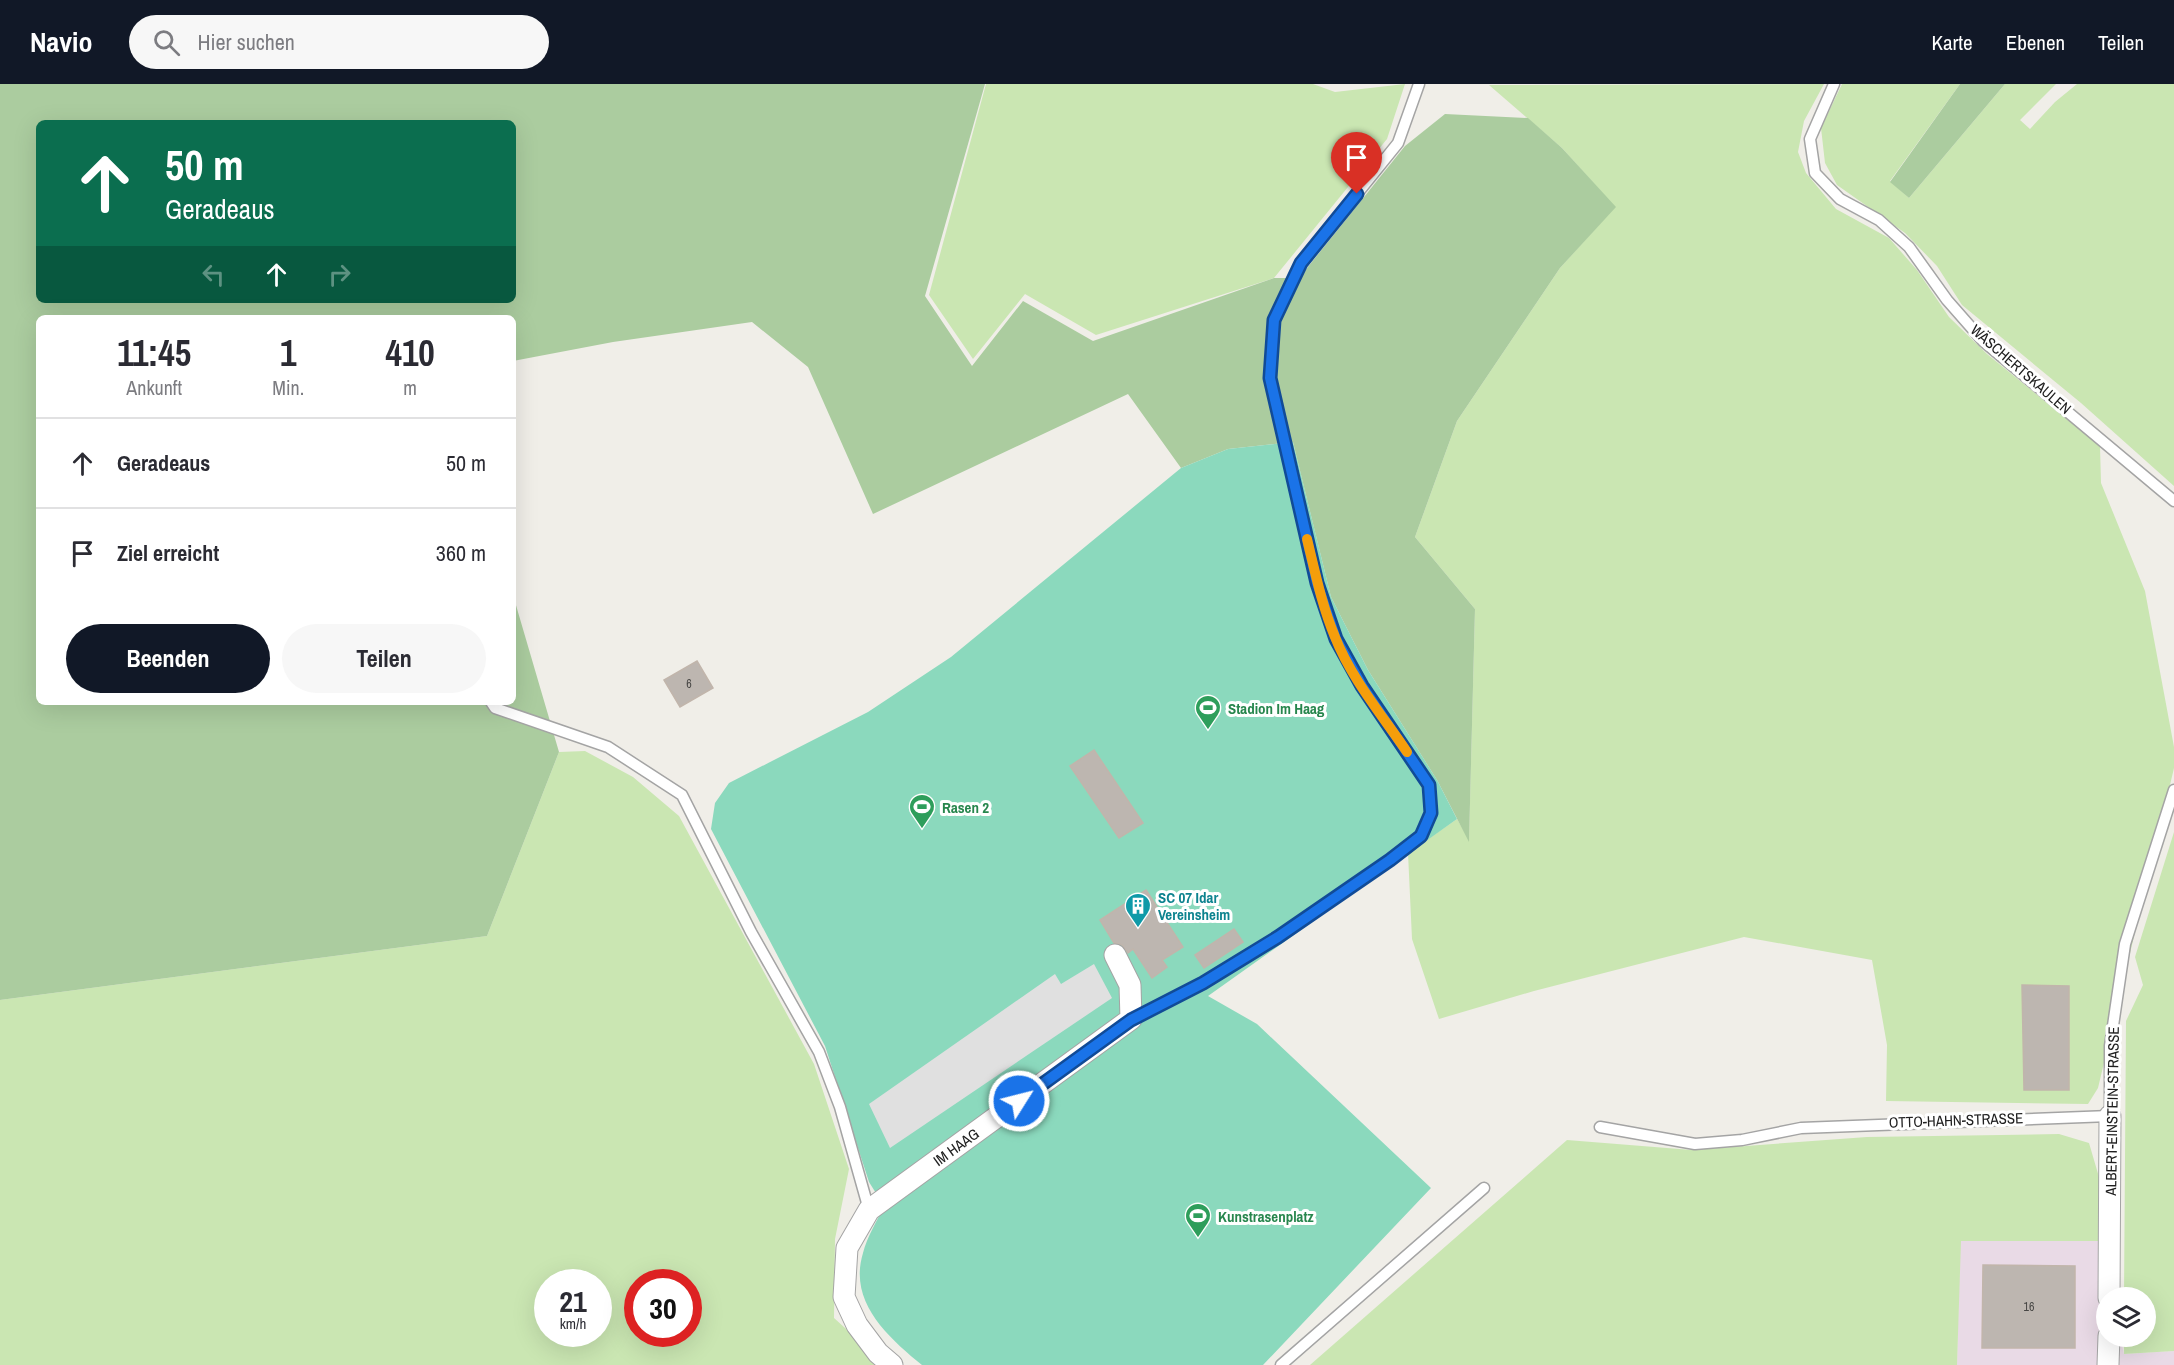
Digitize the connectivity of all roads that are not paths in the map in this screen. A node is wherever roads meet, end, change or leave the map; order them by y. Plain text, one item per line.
1 (1419, 84) edge
2 (1834, 84) edge
3 (2174, 501) edge
4 (492, 705) edge
5 (2174, 790) edge
6 (1114, 956) dead end
7 (1131, 1020) junction
8 (2110, 1116) junction
9 (1600, 1127) dead end
10 (1484, 1188) dead end
11 (869, 1210) junction
12 (2109, 1287) edge
13 (2109, 1347) edge
14 (892, 1365) edge
15 (1281, 1365) edge
16 (2108, 1365) edge

1 - 7 lane
2 - 3 lane, WÄSCHERTSKAULEN
4 - 11 lane
5 - 8 lane, ALBERT-EINSTEIN-STRASSE
6 - 7 street
7 - 11 street, IM HAAG
8 - 9 lane, OTTO-HAHN-STRASSE
8 - 12 street, ALBERT-EINSTEIN-STRASSE
10 - 15 lane
11 - 14 street, IM HAAG
13 - 16 street

